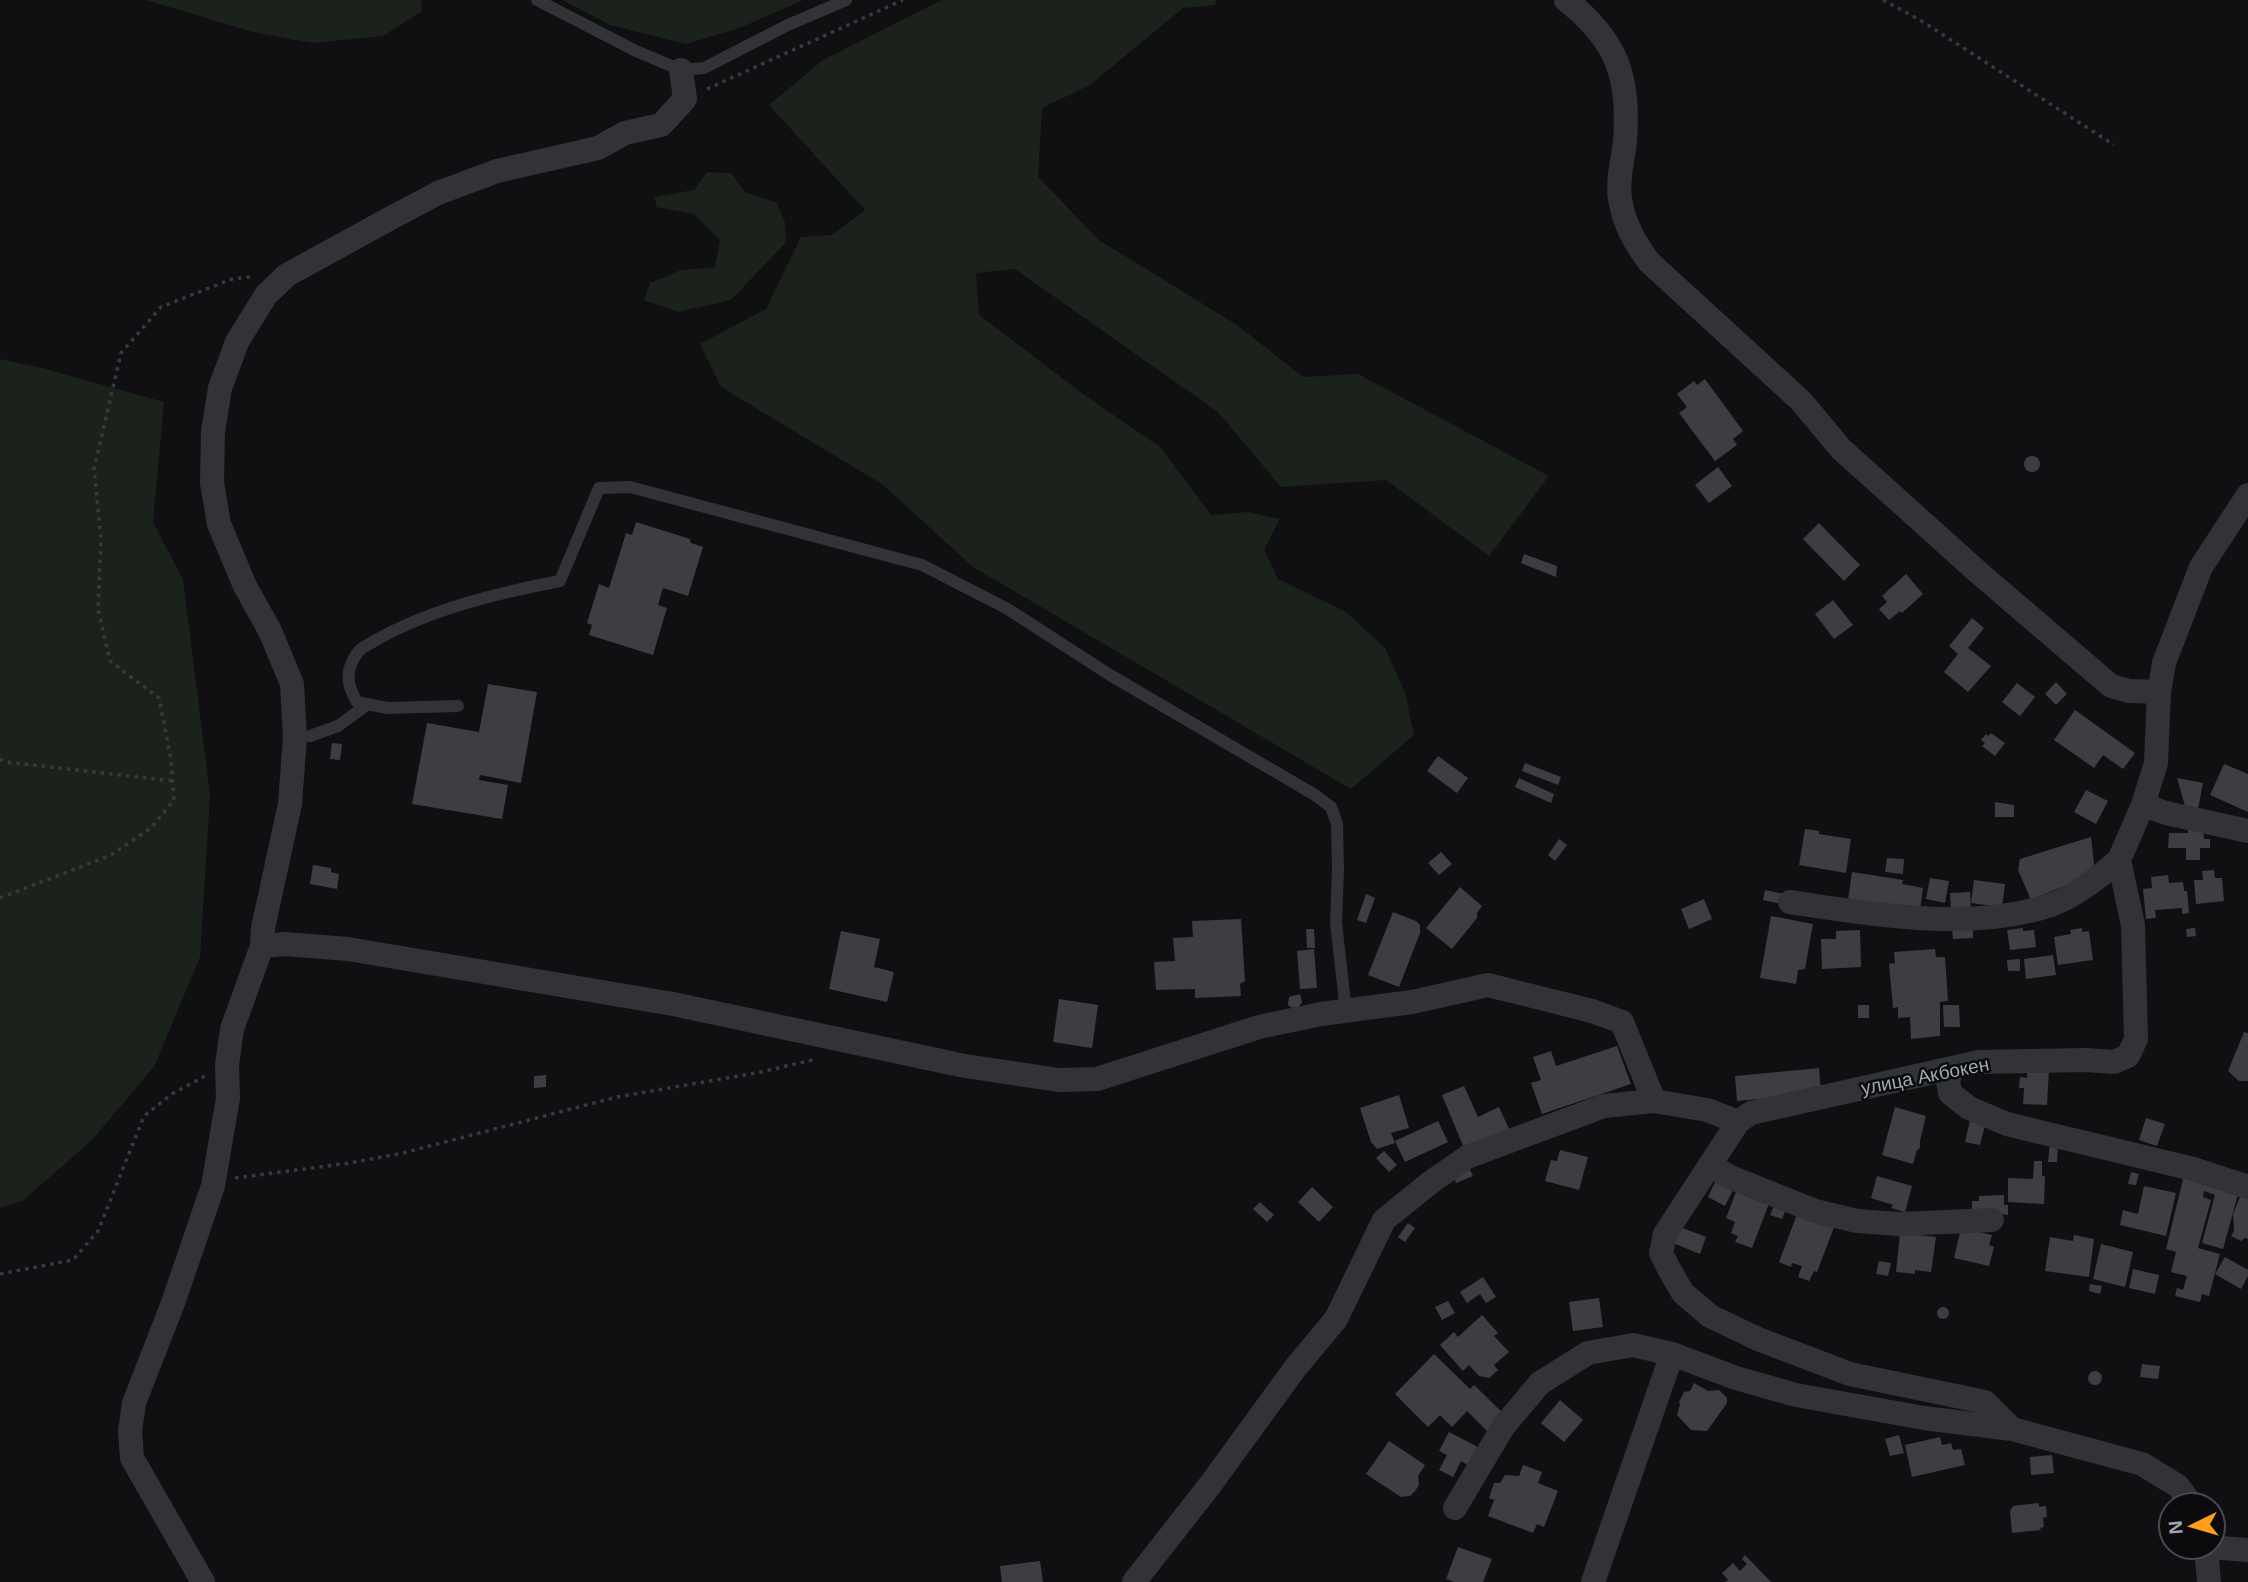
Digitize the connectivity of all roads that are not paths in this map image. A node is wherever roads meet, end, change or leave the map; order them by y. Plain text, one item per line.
1 (537, 0) edge
2 (846, 0) edge
3 (1566, 0) edge
4 (681, 70) junction
5 (2248, 495) edge
6 (2159, 692) junction
7 (368, 704) junction
8 (458, 706) dead end
9 (302, 736) junction
10 (2143, 805) junction
11 (2248, 831) edge
12 (2119, 860) junction
13 (1790, 902) dead end
14 (262, 946) junction
15 (1346, 1011) junction
16 (1952, 1069) junction
17 (1654, 1101) junction
18 (1738, 1122) junction
19 (1710, 1164) junction
20 (2248, 1187) edge
21 (1992, 1220) dead end
22 (1672, 1354) junction
23 (2012, 1429) junction
24 (2182, 1491) edge
25 (1455, 1508) dead end
26 (2227, 1548) edge
27 (2248, 1550) edge
28 (2208, 1561) edge
29 (203, 1582) edge
30 (1134, 1582) edge
31 (1593, 1582) edge
32 (2209, 1582) edge

1 - 4 lane
2 - 4 lane
3 - 6 street
4 - 9 street
5 - 6 street
6 - 10 street
7 - 8 lane
7 - 9 lane
7 - 15 lane
9 - 14 street
10 - 11 street
10 - 12 street
12 - 13 street
12 - 16 street, улица Акбокен
14 - 15 street
14 - 29 street
15 - 17 street
16 - 18 street, улица Акбокен
16 - 20 street
17 - 18 street
17 - 30 street
18 - 19 street
19 - 21 street
19 - 23 street
22 - 23 street
22 - 25 street
22 - 31 street
23 - 24 street
26 - 27 street
28 - 32 street

